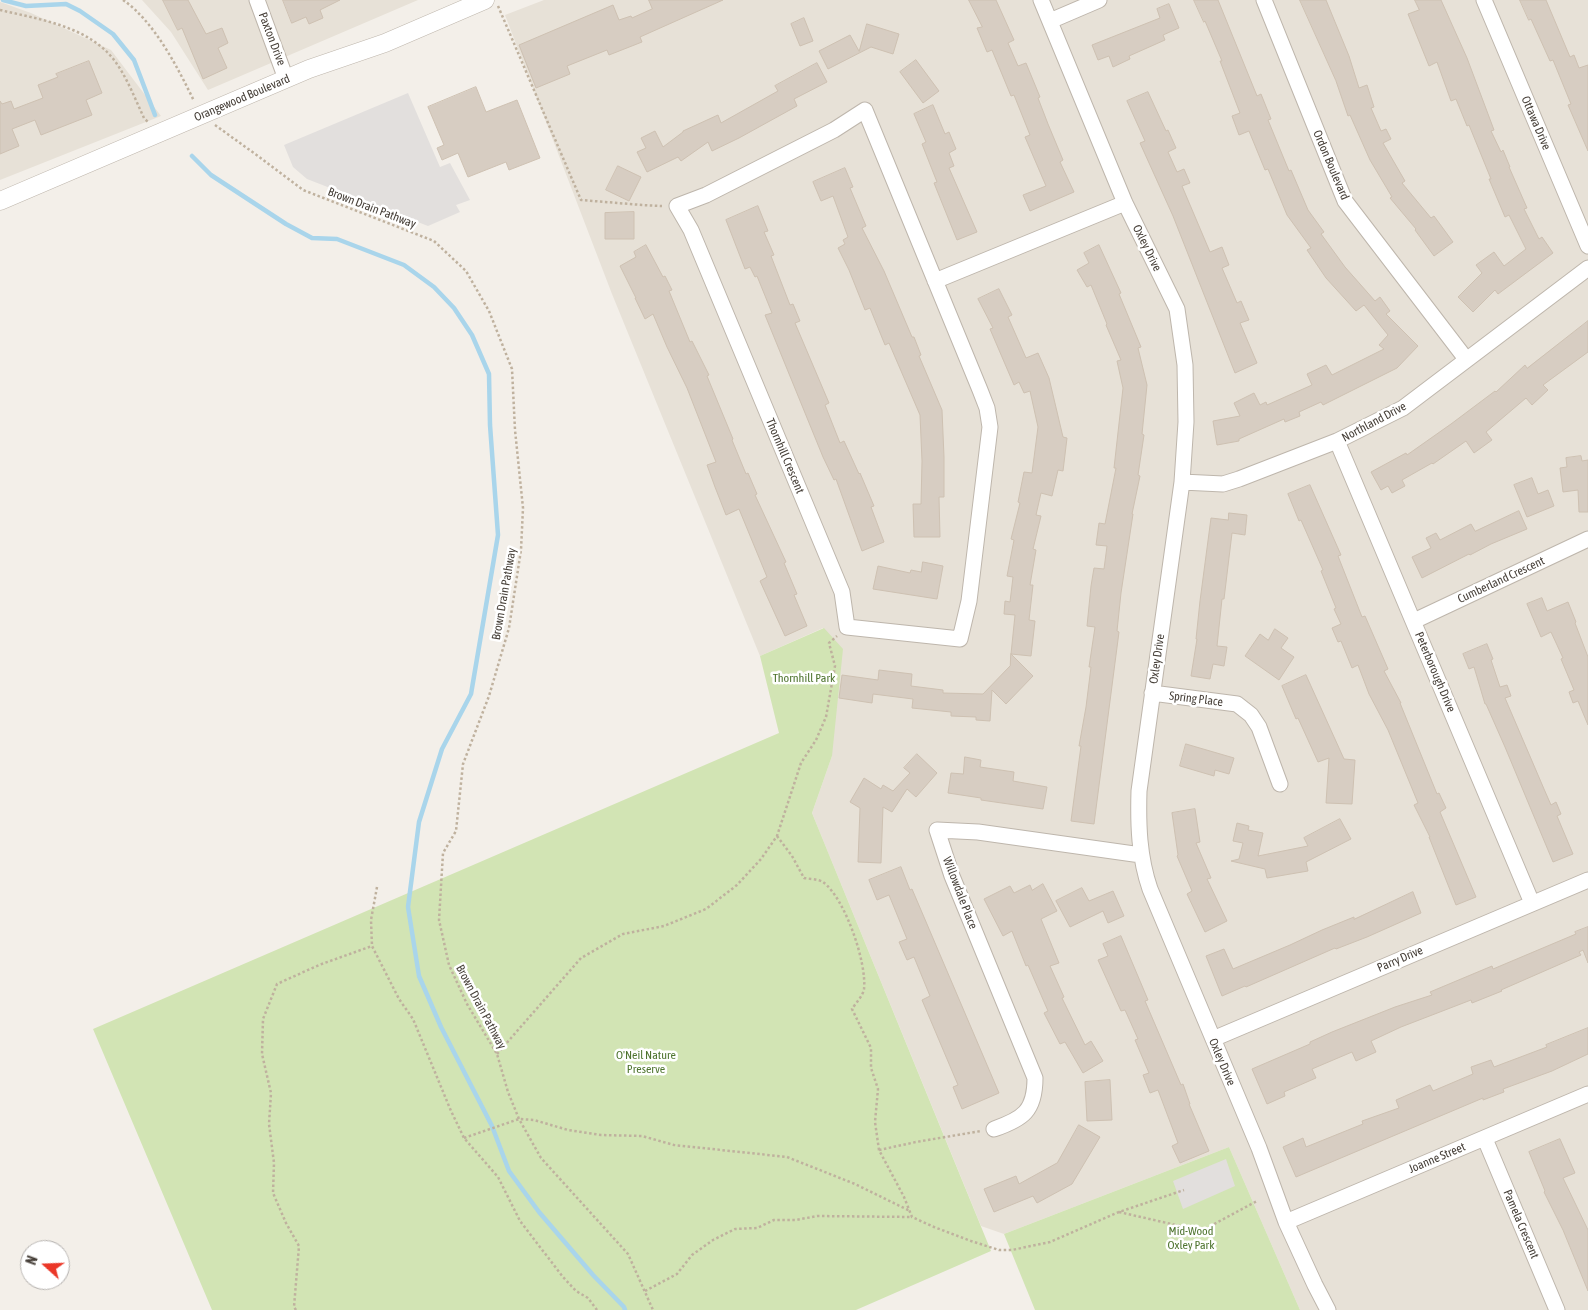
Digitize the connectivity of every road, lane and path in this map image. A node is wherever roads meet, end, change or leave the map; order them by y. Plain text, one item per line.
1 (123, 0) edge
2 (257, 0) edge
3 (485, 0) edge
4 (496, 0) edge
5 (1041, 0) edge
6 (1099, 0) edge
7 (1264, 0) edge
8 (1484, 0) edge
9 (0, 10) edge
10 (1050, 22) junction
11 (286, 79) junction
12 (201, 116) junction
13 (159, 133) junction
14 (0, 201) edge
15 (1124, 202) junction
16 (677, 206) junction
17 (1588, 246) edge
18 (1588, 268) edge
19 (935, 281) junction
20 (1466, 359) junction
21 (1337, 441) junction
22 (1182, 482) junction
23 (1588, 539) edge
24 (1414, 622) junction
25 (847, 628) junction
26 (1152, 693) junction
27 (1280, 784) dead end
28 (777, 836) junction
29 (1141, 855) junction
30 (1588, 880) edge
31 (377, 887) dead end
32 (1532, 903) junction
33 (372, 946) junction
34 (1213, 1039) junction
35 (497, 1054) junction
36 (1588, 1094) edge
37 (519, 1119) junction
38 (994, 1129) joint
39 (464, 1138) junction
40 (1485, 1139) junction
41 (879, 1150) junction
42 (1184, 1190) dead end
43 (1257, 1201) dead end
44 (910, 1211) junction
45 (1119, 1212) junction
46 (912, 1217) junction
47 (1286, 1222) junction
48 (646, 1291) junction
49 (296, 1310) edge
50 (597, 1310) edge
51 (653, 1310) edge
52 (1328, 1310) edge
53 (1557, 1310) edge

1 - 12 path, Brown Drain Pathway
2 - 11 street, Paxton Drive
3 - 11 street, Orangewood Boulevard
4 - 16 path
5 - 10 street, Oxley Drive
6 - 10 street
7 - 20 street, Ordon Boulevard
8 - 17 street, Ottawa Drive
9 - 13 path
10 - 15 street, Oxley Drive
11 - 12 street, Orangewood Boulevard
12 - 13 street, Orangewood Boulevard
12 - 35 path, Brown Drain Pathway
13 - 14 street, Orangewood Boulevard
15 - 19 street
15 - 22 street, Oxley Drive
16 - 19 street
16 - 25 street, Thornhill Crescent
18 - 20 street, Northland Drive
19 - 25 street
20 - 21 street, Northland Drive
21 - 22 street, Northland Drive
21 - 24 street, Peterborough Drive
22 - 26 street, Oxley Drive
23 - 24 street, Cumberland Crescent
24 - 32 street, Peterborough Drive
25 - 28 path
26 - 27 street, Spring Place
26 - 29 street, Oxley Drive
28 - 35 path
28 - 41 path
29 - 34 street, Oxley Drive
29 - 38 street, Willowdale Place
30 - 32 street, Parry Drive
31 - 33 path
32 - 34 street, Parry Drive
33 - 39 path
33 - 49 path
34 - 47 street, Oxley Drive
35 - 37 path, Brown Drain Pathway
36 - 40 street, Joanne Street
37 - 39 path
37 - 44 path
37 - 48 path, Brown Drain Pathway
38 - 41 path
39 - 50 path
40 - 47 street, Joanne Street
40 - 53 street, Pamela Crescent
41 - 44 path
42 - 45 path
43 - 45 path
44 - 46 path
45 - 46 path
46 - 48 path
47 - 52 street, Oxley Drive
48 - 51 path, Brown Drain Pathway

